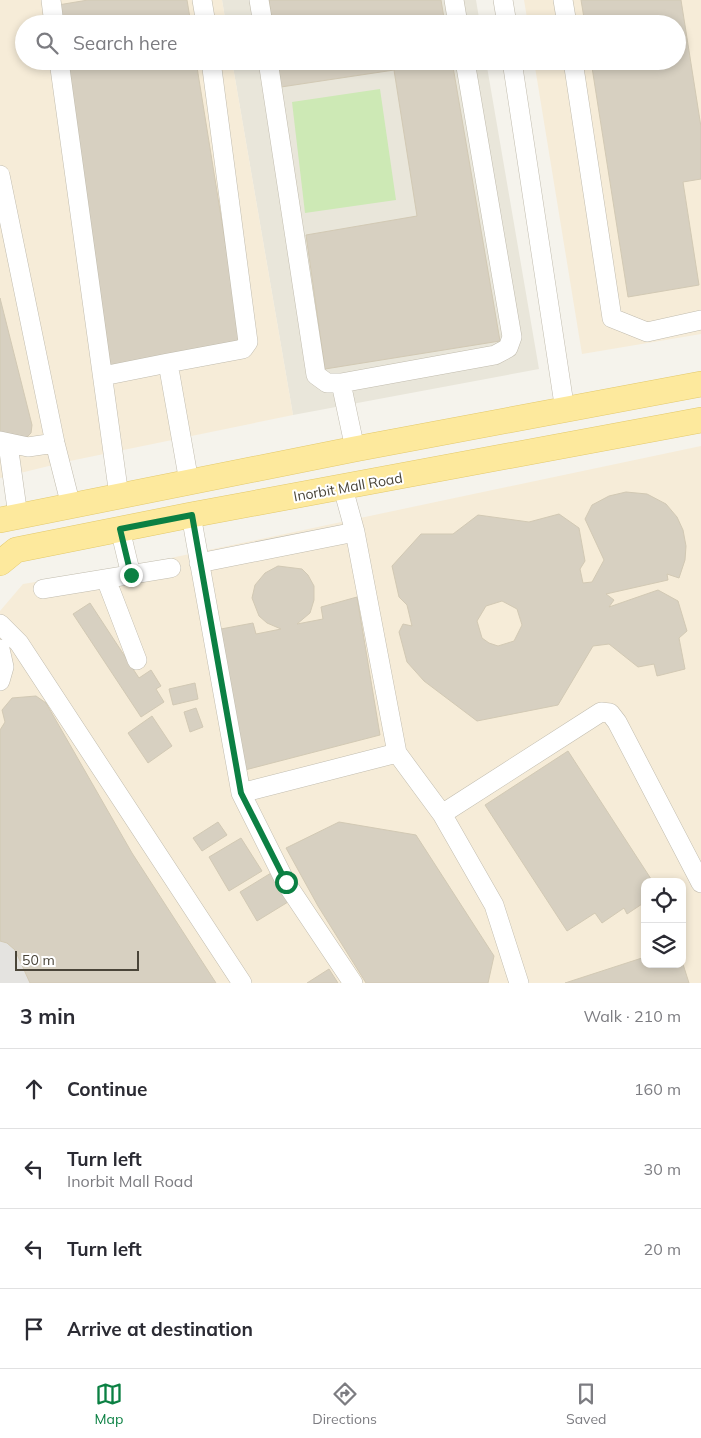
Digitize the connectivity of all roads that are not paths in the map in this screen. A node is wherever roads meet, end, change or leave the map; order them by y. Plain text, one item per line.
1 (51, 0) edge
2 (202, 0) edge
3 (259, 0) edge
4 (454, 0) edge
5 (503, 0) edge
6 (563, 0) edge
7 (53, 15) edge
8 (204, 15) edge
9 (261, 15) edge
10 (456, 15) edge
11 (506, 15) edge
12 (566, 15) edge
13 (60, 70) edge
14 (212, 70) edge
15 (269, 70) edge
16 (467, 70) edge
17 (513, 70) edge
18 (574, 70) edge
19 (0, 175) edge
20 (701, 320) edge
21 (168, 363) junction
22 (103, 376) junction
23 (341, 383) junction
24 (701, 384) edge
25 (565, 410) junction
26 (701, 420) edge
27 (4, 443) edge
28 (55, 443) junction
29 (355, 449) junction
30 (189, 482) junction
31 (342, 488) junction
32 (120, 496) junction
33 (70, 506) junction
34 (192, 515) junction
35 (9, 518) edge
36 (120, 529) junction
37 (355, 532) junction
38 (5, 554) edge
39 (199, 563) junction
40 (171, 568) dead end
41 (131, 575) junction
42 (106, 579) junction
43 (43, 589) dead end
44 (0, 624) edge
45 (1, 654) edge
46 (137, 660) dead end
47 (0, 681) edge
48 (397, 753) junction
49 (241, 793) junction
50 (442, 814) junction
51 (701, 883) edge
52 (242, 983) edge
53 (353, 983) edge
54 (519, 983) edge

1 - 7 street
2 - 8 street
3 - 9 street
4 - 10 street
5 - 11 street
6 - 12 street
13 - 22 street
14 - 21 street
15 - 23 street
16 - 23 street
17 - 25 street
18 - 20 street
19 - 28 street
21 - 22 street
21 - 30 street
22 - 32 street
23 - 29 street
24 - 25 main road
25 - 29 main road
26 - 31 main road, Inorbit Mall Road
27 - 28 street
27 - 35 street
28 - 33 street
29 - 30 main road
30 - 32 main road
31 - 34 main road, Inorbit Mall Road
31 - 37 street
32 - 33 main road
33 - 35 main road
34 - 36 main road, Inorbit Mall Road
34 - 39 street
36 - 38 main road, Inorbit Mall Road
36 - 41 street
37 - 39 street
37 - 48 street
39 - 49 street
40 - 41 street
41 - 42 street
42 - 43 street
42 - 46 street
44 - 52 street
45 - 47 street
48 - 49 street
48 - 50 street
49 - 53 street
50 - 51 street
50 - 54 street

